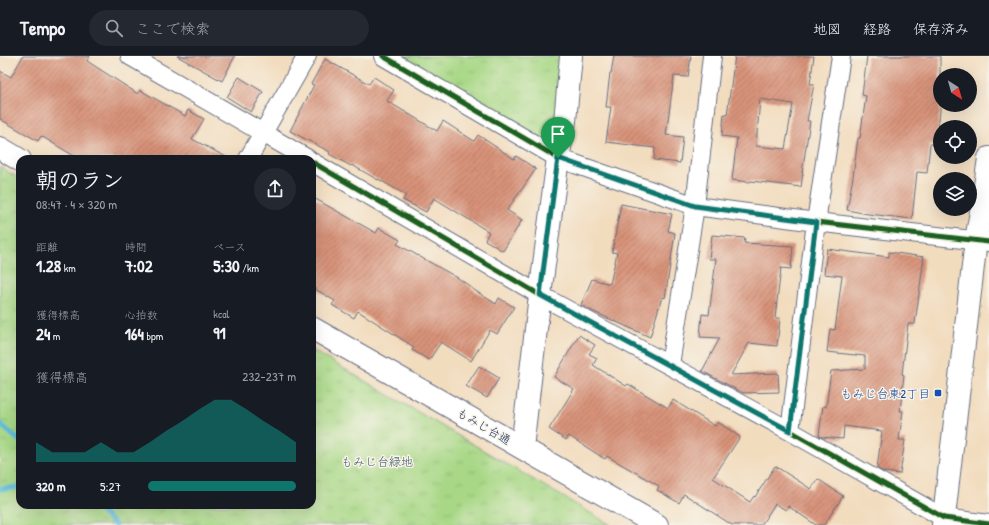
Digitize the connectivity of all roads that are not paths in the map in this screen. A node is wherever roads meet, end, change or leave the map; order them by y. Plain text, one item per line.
1 (130, 56) edge
2 (307, 56) edge
3 (383, 56) edge
4 (571, 56) edge
5 (712, 56) edge
6 (841, 56) edge
7 (263, 133) junction
8 (0, 148) edge
9 (250, 155) edge
10 (301, 155) edge
11 (16, 158) edge
12 (558, 158) junction
13 (989, 158) edge
14 (316, 164) edge
15 (695, 206) junction
16 (816, 222) junction
17 (983, 241) edge
18 (540, 295) junction
19 (316, 330) edge
20 (670, 365) junction
21 (790, 431) junction
22 (522, 448) junction
23 (943, 522) edge
24 (989, 524) edge
25 (657, 525) edge

1 - 7 street
2 - 7 street
3 - 12 street
4 - 12 street
5 - 15 street
6 - 16 street
7 - 9 street
7 - 10 street
8 - 11 street
12 - 15 street
12 - 18 street
13 - 17 street
14 - 18 street
15 - 16 street
15 - 20 street
16 - 17 street
16 - 21 street
17 - 23 street
18 - 20 street
18 - 22 street
19 - 22 street, もみじ台通
20 - 21 street
21 - 23 street
22 - 25 street, もみじ台通
23 - 24 street

